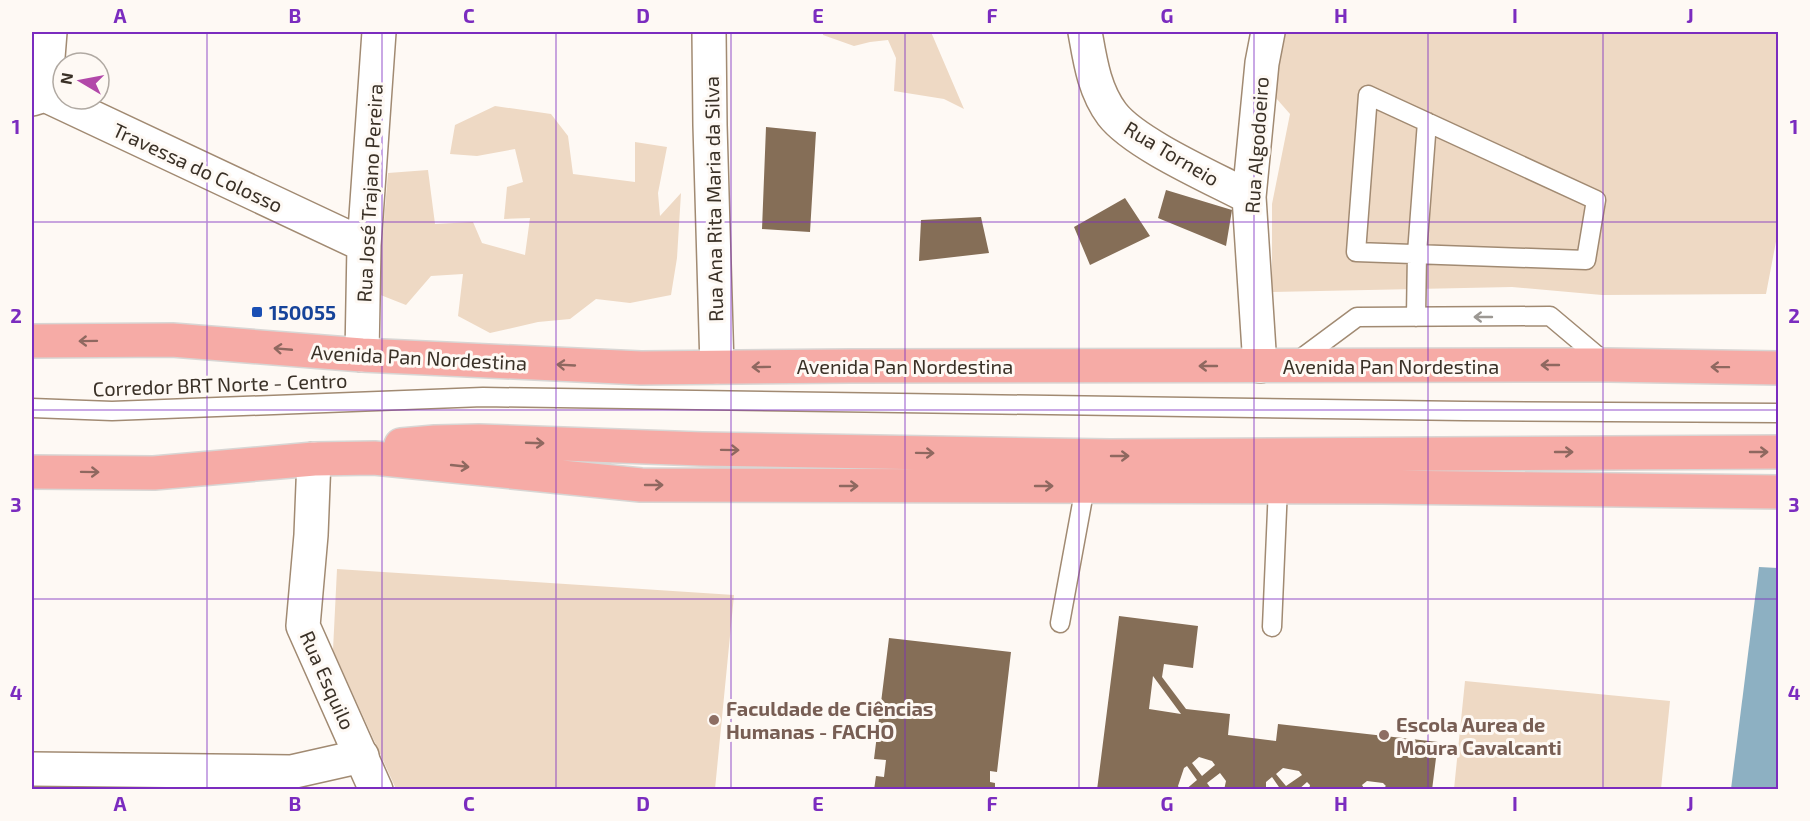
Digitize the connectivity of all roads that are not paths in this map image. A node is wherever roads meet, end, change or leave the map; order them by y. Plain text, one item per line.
1 (50, 32) edge
2 (379, 32) edge
3 (709, 32) edge
4 (1085, 32) edge
5 (1268, 32) edge
6 (38, 97) edge
7 (1427, 122) junction
8 (1249, 197) junction
9 (364, 245) junction
10 (1417, 253) junction
11 (1416, 317) junction
12 (32, 341) edge
13 (362, 355) junction
14 (1608, 365) junction
15 (1275, 366) junction
16 (717, 367) junction
17 (1779, 368) edge
18 (32, 408) edge
19 (1779, 413) edge
20 (1779, 452) edge
21 (374, 458) junction
22 (314, 459) junction
23 (32, 472) edge
24 (1085, 487) junction
25 (1278, 487) junction
26 (1779, 492) edge
27 (1060, 623) dead end
28 (1272, 627) dead end
29 (362, 756) junction
30 (32, 769) edge
31 (291, 781) edge
32 (376, 789) edge

1 - 6 street
2 - 9 street, Rua José Trajano Pereira
3 - 16 street, Rua Ana Rita Maria da Silva
4 - 8 street, Rua Torneio
5 - 8 street, Rua Algodoeiro
6 - 9 street, Travessa do Colosso
7 - 10 lane
7 - 10 lane
7 - 10 lane
8 - 15 street, Rua Algodoeiro
9 - 13 street, Rua José Trajano Pereira
10 - 11 lane
14 -> 11 lane
11 - 15 lane
13 -> 12 highway, Avenida Pan Nordestina
16 -> 13 highway, Avenida Pan Nordestina
14 -> 15 highway, Avenida Pan Nordestina
17 -> 14 highway, Avenida Pan Nordestina
15 -> 16 highway, Avenida Pan Nordestina
18 - 19 lane, Corredor BRT Norte - Centro
21 -> 20 highway
21 - 22 highway
21 -> 24 highway
23 -> 22 highway
22 - 29 street, Rua Esquilo
24 - 25 highway
24 - 27 lane
25 - 26 highway
25 - 28 lane
29 - 31 street
29 - 32 street, Rua Esquilo
30 - 31 street

